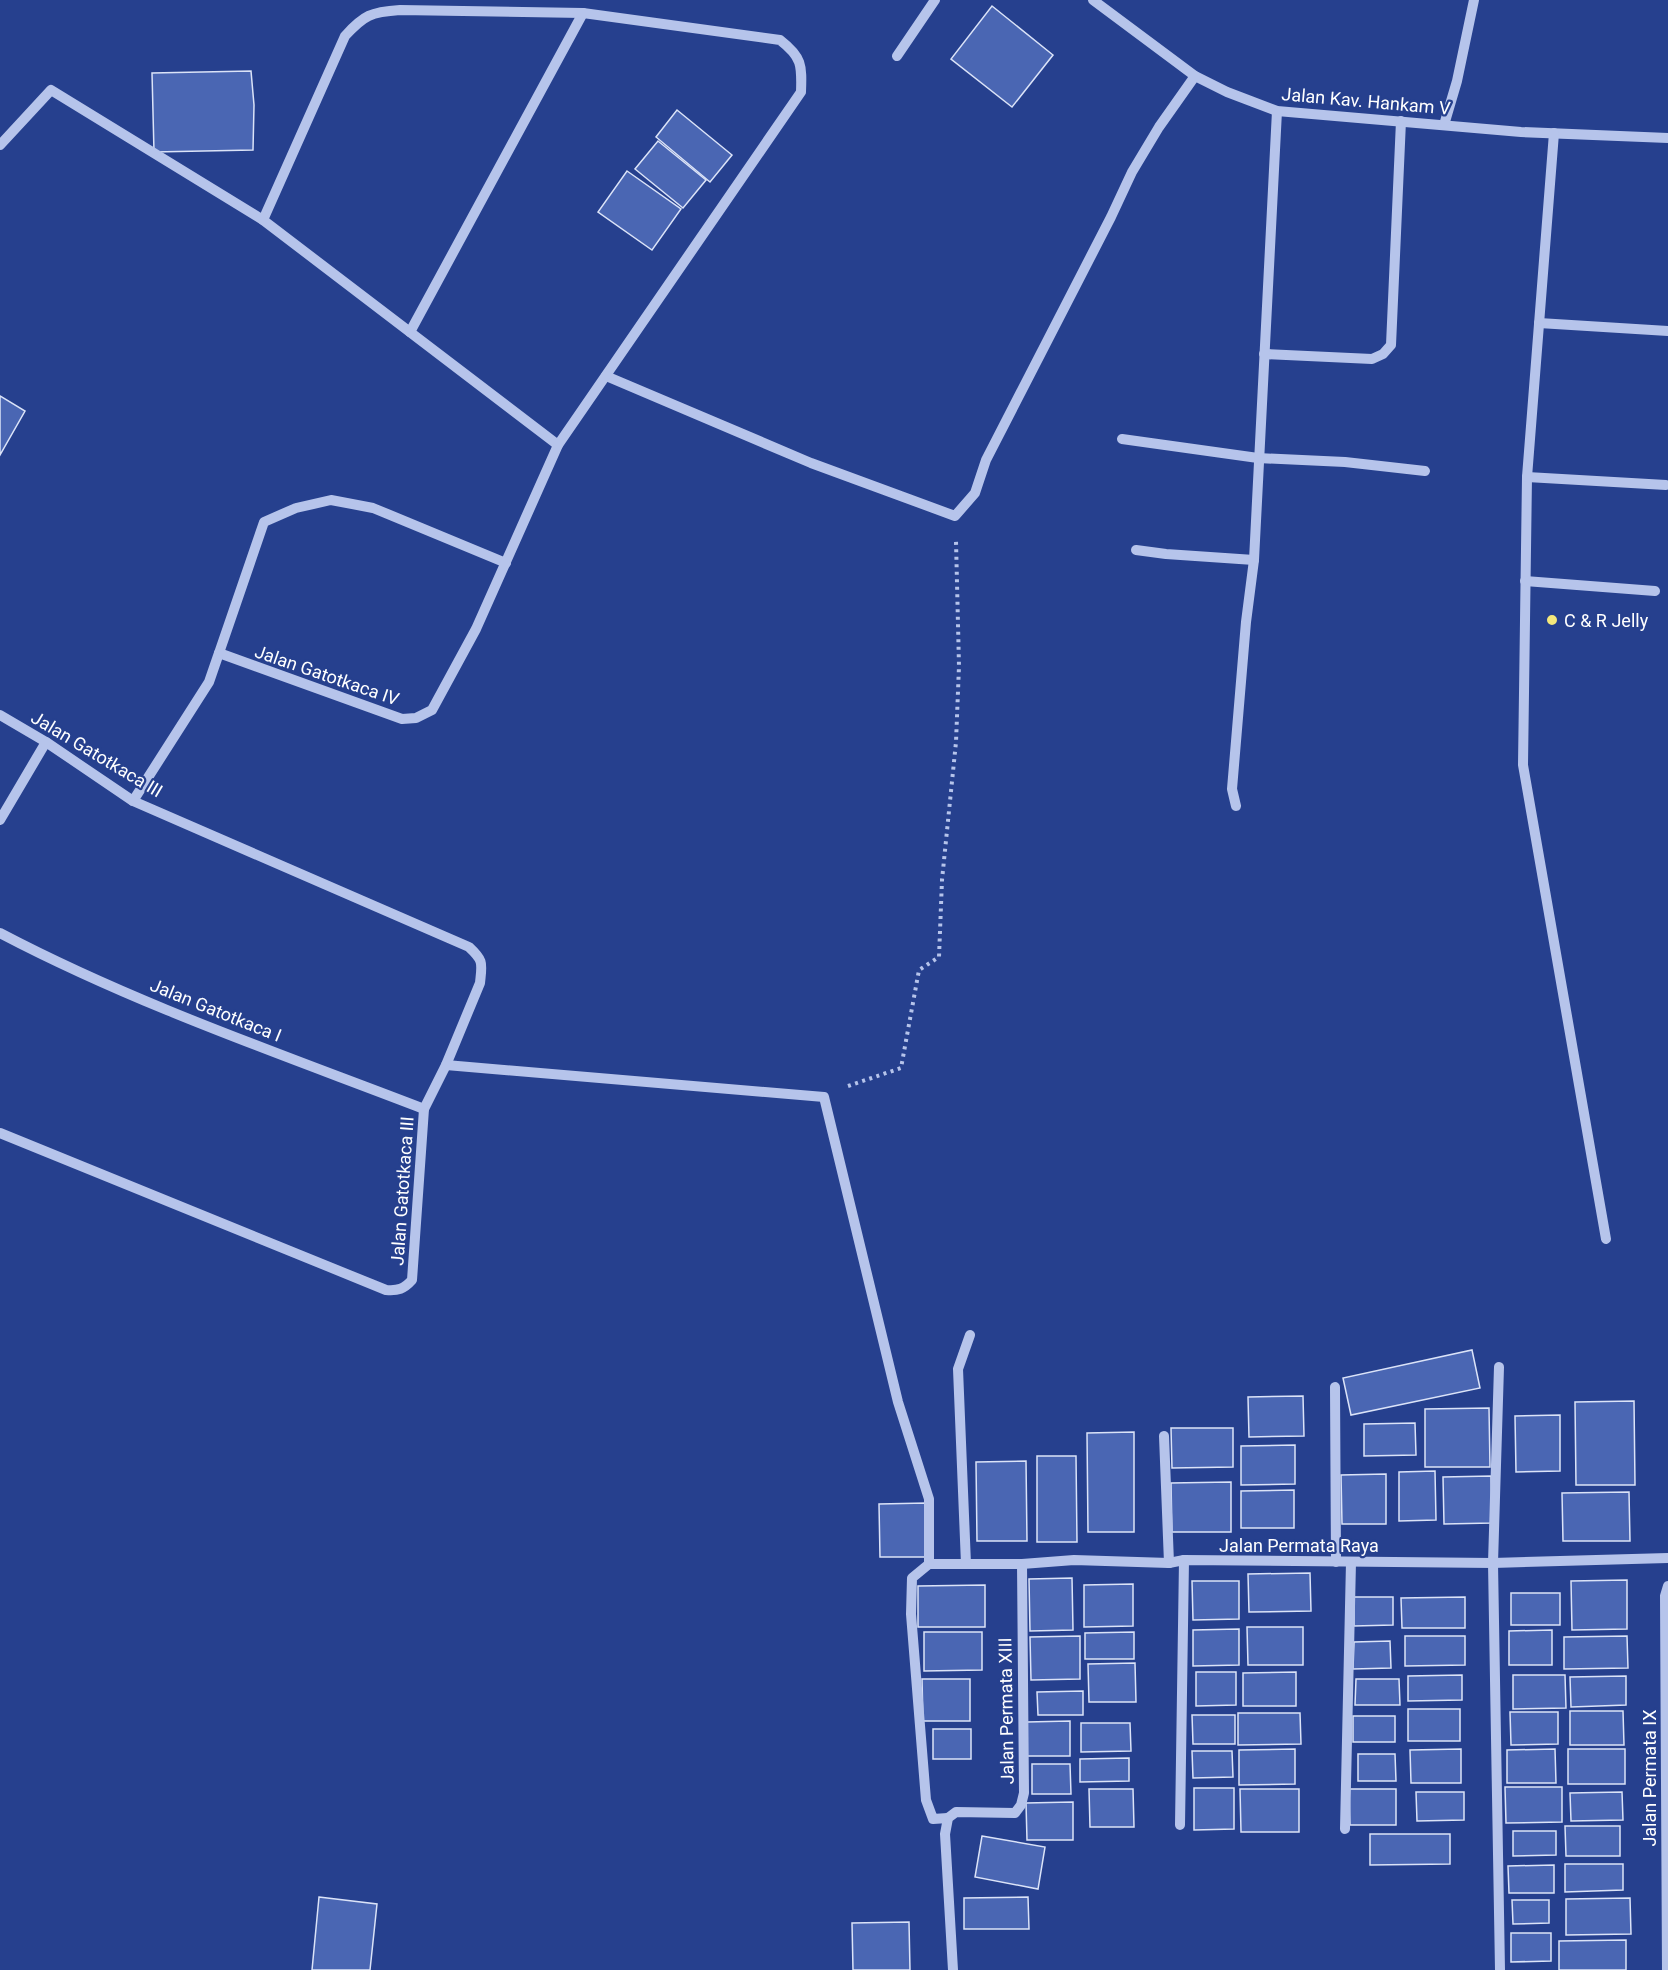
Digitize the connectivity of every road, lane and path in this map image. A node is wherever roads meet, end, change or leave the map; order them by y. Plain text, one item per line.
1 (935, 0) edge
2 (1094, 0) edge
3 (1474, 0) edge
4 (583, 14) junction
5 (897, 56) dead end
6 (1195, 76) junction
7 (1277, 111) junction
8 (1401, 121) junction
9 (1444, 125) junction
10 (1554, 133) junction
11 (1668, 138) edge
12 (0, 144) edge
13 (263, 220) junction
14 (1539, 323) junction
15 (1668, 331) edge
16 (410, 332) junction
17 (1264, 354) junction
18 (606, 376) junction
19 (1122, 439) dead end
20 (558, 445) junction
21 (1258, 458) junction
22 (1425, 471) dead end
23 (1527, 477) junction
24 (1666, 485) dead end
25 (955, 516) junction
26 (1136, 550) dead end
27 (1254, 560) junction
28 (506, 563) junction
29 (1525, 581) junction
30 (1655, 591) dead end
31 (219, 653) junction
32 (0, 715) edge
33 (46, 742) junction
34 (133, 801) junction
35 (1236, 806) dead end
36 (0, 820) edge
37 (0, 933) edge
38 (446, 1065) junction
39 (824, 1097) junction
40 (424, 1109) junction
41 (0, 1133) edge
42 (1606, 1239) dead end
43 (970, 1335) dead end
44 (1499, 1367) dead end
45 (1335, 1387) dead end
46 (1164, 1436) dead end
47 (1668, 1558) edge
48 (1184, 1560) junction
49 (1336, 1562) junction
50 (1351, 1562) junction
51 (1169, 1563) junction
52 (1493, 1563) junction
53 (929, 1564) junction
54 (966, 1564) junction
55 (1022, 1564) junction
56 (1668, 1586) edge
57 (948, 1818) junction
58 (1180, 1826) dead end
59 (1345, 1828) dead end
60 (953, 1970) edge
61 (1500, 1970) edge
62 (1667, 1970) edge

1 - 5 street
2 - 6 street, Jalan Kav. Hankam V
3 - 9 street
4 - 13 street, Jalan Gatotkaca IV
4 - 16 street
4 - 18 street, Jalan Gatotkaca IV
6 - 7 street, Jalan Kav. Hankam V
6 - 25 street
7 - 8 street, Jalan Kav. Hankam V
7 - 17 street
8 - 9 street, Jalan Kav. Hankam V
8 - 17 street
9 - 10 street, Jalan Kav. Hankam V
10 - 11 street, Jalan Kav. Hankam V
10 - 14 street
12 - 13 street
13 - 16 street
14 - 15 street
14 - 23 street
16 - 20 street
17 - 21 street
18 - 20 street, Jalan Gatotkaca IV
18 - 25 street
19 - 21 street
20 - 28 street, Jalan Gatotkaca IV
21 - 22 street
21 - 27 street
23 - 24 street
23 - 29 street
25 - 39 path
26 - 27 street
27 - 35 street
28 - 31 street, Jalan Gatotkaca IV
28 - 31 street
29 - 30 street
29 - 42 street
31 - 34 street
32 - 33 street, Jalan Gatotkaca III
33 - 34 street, Jalan Gatotkaca III
33 - 36 street
34 - 38 street, Jalan Gatotkaca III
37 - 40 street, Jalan Gatotkaca I
38 - 39 street
38 - 40 street, Jalan Gatotkaca III
39 - 53 street
40 - 41 street, Jalan Gatotkaca III
43 - 54 street
44 - 52 street
45 - 49 street
46 - 51 street
47 - 52 street, Jalan Permata Raya
48 - 49 street, Jalan Permata Raya
48 - 51 street, Jalan Permata Raya
48 - 58 street
49 - 50 street, Jalan Permata Raya
50 - 52 street, Jalan Permata Raya
50 - 59 street
51 - 55 street, Jalan Permata Raya
52 - 61 street
53 - 54 street, Jalan Permata Raya
53 - 57 street
54 - 55 street, Jalan Permata Raya
55 - 57 street, Jalan Permata XIII
56 - 62 street, Jalan Permata IX
57 - 60 street

